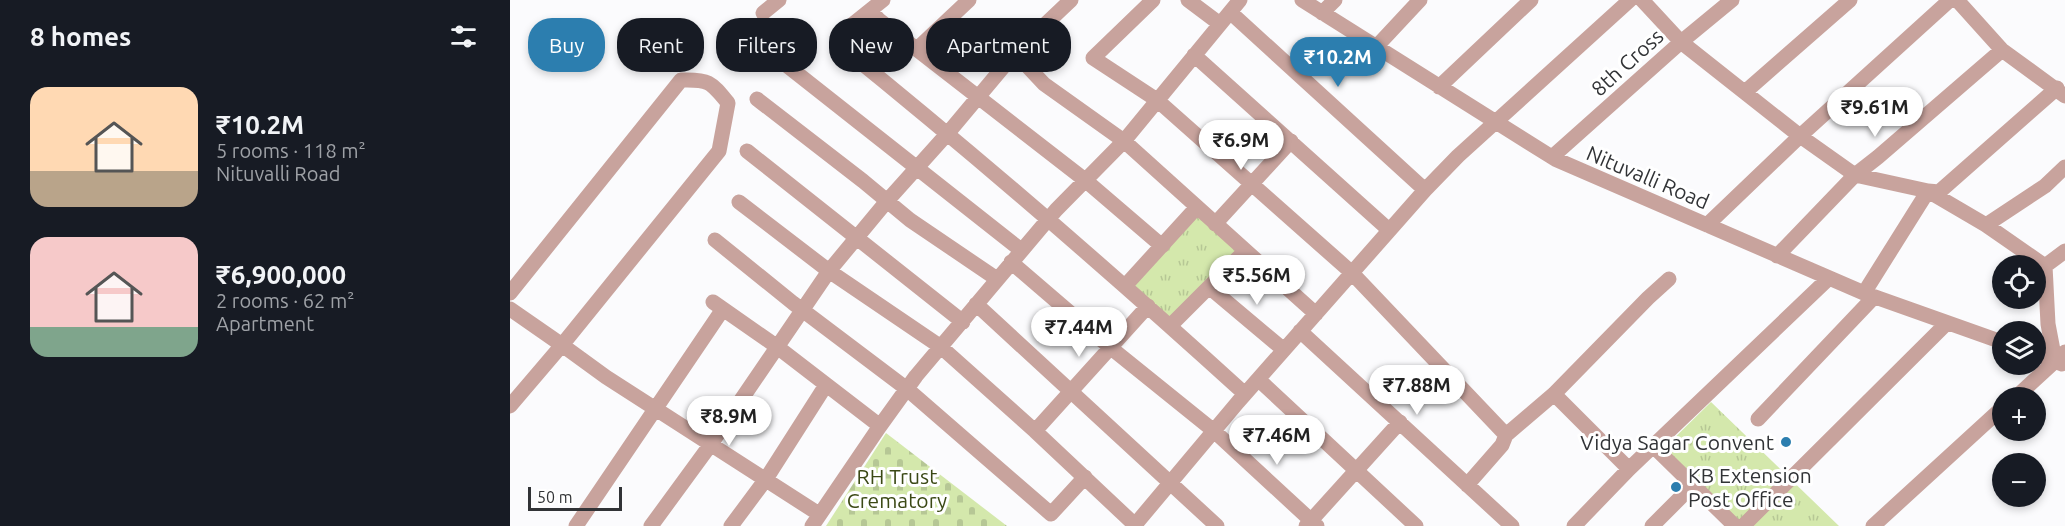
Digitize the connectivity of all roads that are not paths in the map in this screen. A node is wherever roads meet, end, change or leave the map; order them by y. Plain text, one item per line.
1 (779, 0) edge
2 (883, 0) edge
3 (969, 0) edge
4 (1071, 0) edge
5 (1153, 0) edge
6 (1188, 0) edge
7 (1302, 0) edge
8 (1335, 0) edge
9 (1420, 0) edge
10 (1531, 0) edge
11 (1630, 0) edge
12 (1642, 0) edge
13 (1732, 0) edge
14 (1850, 0) edge
15 (1950, 0) edge
16 (1957, 0) edge
17 (1235, 6) edge
18 (871, 11) junction
19 (763, 13) dead end
20 (1322, 13) junction
21 (1052, 18) edge
22 (1220, 24) junction
23 (1681, 42) junction
24 (1377, 46) junction
25 (917, 50) junction
26 (2002, 50) junction
27 (1194, 55) junction
28 (795, 72) edge
29 (999, 72) edge
30 (1033, 72) edge
31 (1439, 87) junction
32 (1745, 92) junction
33 (2061, 92) edge
34 (978, 96) junction
35 (757, 99) dead end
36 (1157, 100) junction
37 (1495, 122) junction
38 (948, 133) junction
39 (1800, 136) junction
40 (1124, 141) junction
41 (1291, 141) junction
42 (747, 151) dead end
43 (1552, 157) junction
44 (2065, 167) edge
45 (916, 168) junction
46 (1855, 175) junction
47 (1085, 180) junction
48 (1252, 183) junction
49 (1425, 190) junction
50 (1928, 191) junction
51 (887, 201) junction
52 (739, 202) dead end
53 (1197, 207) junction
54 (1047, 220) junction
55 (1215, 224) junction
56 (1707, 225) junction
57 (1986, 225) junction
58 (1389, 230) junction
59 (858, 237) junction
60 (715, 240) dead end
61 (1162, 246) junction
62 (1245, 251) junction
63 (2065, 251) edge
64 (2029, 255) edge
65 (1016, 256) junction
66 (1777, 256) junction
67 (2046, 265) edge
68 (829, 272) junction
69 (1351, 272) junction
70 (1829, 278) junction
71 (997, 279) junction
72 (1669, 279) dead end
73 (2046, 285) edge
74 (1125, 286) junction
75 (1209, 287) junction
76 (510, 293) edge
77 (1869, 295) junction
78 (976, 304) junction
79 (1148, 306) junction
80 (510, 309) edge
81 (802, 309) junction
82 (1316, 314) junction
83 (963, 322) junction
84 (1947, 323) junction
85 (1170, 326) junction
86 (1300, 331) junction
87 (1992, 339) edge
88 (562, 345) junction
89 (776, 346) junction
90 (941, 347) junction
91 (1111, 348) junction
92 (1284, 350) junction
93 (2046, 356) edge
94 (2062, 359) edge
95 (1259, 380) junction
96 (826, 385) junction
97 (2028, 387) edge
98 (907, 389) junction
99 (1072, 390) junction
100 (1245, 394) junction
101 (1554, 394) junction
102 (510, 406) edge
103 (657, 409) junction
104 (1992, 417) edge
105 (1758, 419) dead end
106 (1400, 422) junction
107 (880, 426) junction
108 (1035, 431) junction
109 (1214, 431) junction
110 (1506, 435) junction
111 (711, 444) junction
112 (1653, 446) junction
113 (1629, 469) junction
114 (1356, 470) junction
115 (1085, 477) junction
116 (766, 479) junction
117 (1170, 481) junction
118 (1467, 485) junction
119 (1693, 485) junction
120 (816, 520) edge
121 (1311, 524) edge
122 (576, 526) edge
123 (651, 526) edge
124 (731, 526) edge
125 (1134, 526) edge
126 (1217, 526) edge
127 (1416, 526) edge
128 (1512, 526) edge
129 (1574, 526) edge
130 (1652, 526) edge
131 (1735, 526) edge
132 (1743, 526) edge
133 (1873, 526) edge

1 - 19 street
2 - 18 street
3 - 25 street
4 - 21 street
5 - 36 street
6 - 22 street
7 - 20 street, Nituvalli Road
8 - 20 street
9 - 24 street
10 - 31 street
11 - 37 street
12 - 23 street
13 - 23 street, 8th Cross
14 - 32 street
15 - 39 street
16 - 26 street
17 - 22 street
17 - 49 street
18 - 25 street
18 - 38 street
20 - 24 street, Nituvalli Road
22 - 27 street
23 - 32 street
23 - 43 street, 8th Cross
24 - 31 street, Nituvalli Road
25 - 34 street
26 - 33 street
26 - 46 street
27 - 36 street
27 - 41 street
28 - 45 street
29 - 34 street
30 - 40 street
31 - 37 street, Nituvalli Road
32 - 39 street
33 - 50 street
34 - 38 street
34 - 47 street
35 - 51 street
36 - 40 street
36 - 48 street
37 - 43 street, Nituvalli Road
37 - 49 street
38 - 45 street
38 - 54 street
39 - 46 street
39 - 56 street
40 - 47 street
40 - 53 street
41 - 48 street
41 - 58 street
42 - 59 street
43 - 56 street, Nituvalli Road
44 - 57 street
45 - 51 street
45 - 65 street
46 - 50 street
46 - 66 street
47 - 54 street
47 - 61 street
48 - 55 street
48 - 69 street
49 - 58 street
50 - 57 street
50 - 77 street
51 - 59 street
51 - 71 street
52 - 68 street
53 - 55 street
53 - 61 street
54 - 65 street
54 - 74 street
55 - 62 street
56 - 66 street, Nituvalli Road
57 - 64 street
58 - 69 street
59 - 68 street
59 - 83 street
60 - 81 street
61 - 74 street
62 - 75 street
62 - 82 street
63 - 67 street
65 - 71 street
65 - 91 street
66 - 70 street, Nituvalli Road
68 - 81 street
68 - 90 street
69 - 82 street
69 - 110 street
70 - 77 street, Nituvalli Road
70 - 112 street
71 - 78 street
72 - 101 street
73 - 94 street
74 - 79 street
75 - 85 street
75 - 92 street
76 - 88 street
77 - 84 street, Nituvalli Road
77 - 105 street
78 - 83 street
78 - 99 street
79 - 85 street
79 - 91 street
80 - 88 street
81 - 89 street
81 - 98 street
82 - 86 street
83 - 90 street
84 - 87 street, Nituvalli Road
84 - 132 street
85 - 100 street
86 - 92 street
86 - 106 street
88 - 102 street
88 - 103 street
89 - 96 street
89 - 103 street
89 - 111 street
90 - 98 street
90 - 108 street
91 - 99 street
91 - 109 street
92 - 95 street
93 - 94 street
94 - 97 street
95 - 100 street
95 - 114 street
96 - 107 street
96 - 116 street
98 - 107 street
98 - 115 street
99 - 108 street
99 - 117 street
100 - 109 street
101 - 110 street
101 - 113 street
103 - 111 street
103 - 122 street
104 - 133 street
106 - 114 street
106 - 118 street
107 - 120 street
108 - 115 street
109 - 117 street
109 - 121 street
110 - 118 street
111 - 116 street
111 - 123 street
112 - 113 street
112 - 119 street
113 - 129 street
114 - 121 street
114 - 127 street
115 - 125 street
116 - 120 street
116 - 124 street
117 - 125 street
117 - 126 street
118 - 128 street
119 - 130 street
119 - 131 street

